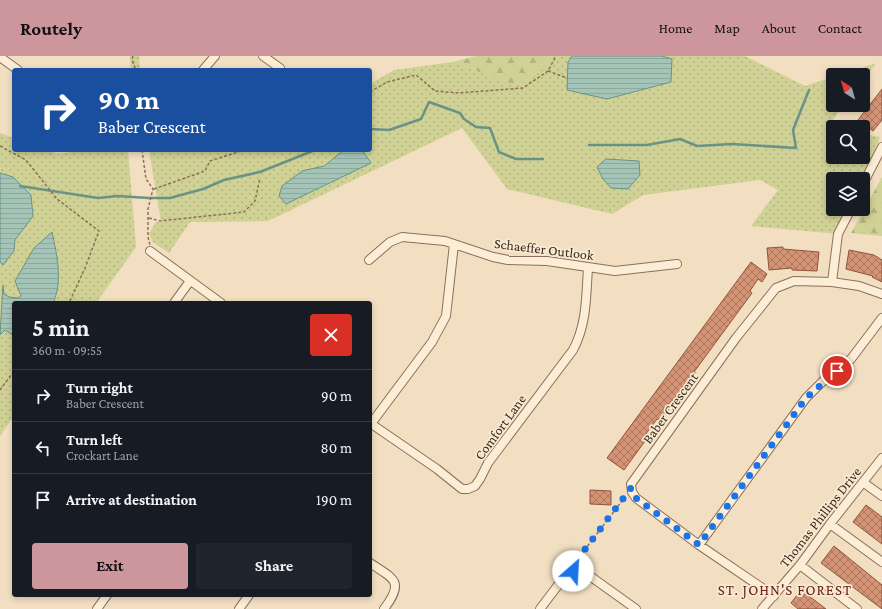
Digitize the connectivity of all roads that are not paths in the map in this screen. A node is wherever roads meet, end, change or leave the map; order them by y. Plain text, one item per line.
1 (14, 56) edge
2 (215, 56) edge
3 (263, 56) edge
4 (0, 58) edge
5 (8, 64) junction
6 (15, 68) edge
7 (205, 68) edge
8 (280, 68) dead end
9 (882, 147) edge
10 (869, 172) edge
11 (847, 216) edge
12 (454, 244) junction
13 (150, 251) road end
14 (369, 260) dead end
15 (677, 264) dead end
16 (588, 268) junction
17 (190, 280) junction
18 (832, 282) junction
19 (882, 294) edge
20 (175, 301) edge
21 (218, 301) edge
22 (882, 318) edge
23 (372, 421) edge
24 (372, 425) edge
25 (882, 458) edge
26 (864, 483) junction
27 (882, 496) edge
28 (830, 524) junction
29 (699, 545) junction
30 (882, 562) edge
31 (372, 564) edge
32 (800, 565) junction
33 (774, 596) junction
34 (106, 597) edge
35 (248, 597) edge
36 (97, 609) edge
37 (239, 609) edge
38 (384, 609) edge
39 (540, 609) edge
40 (636, 609) edge
41 (762, 609) edge
42 (857, 609) edge

1 - 5 street
2 - 7 street
3 - 8 street
4 - 5 street
5 - 6 street
9 - 10 street
11 - 18 street
12 - 14 street, Schaeffer Outlook
12 - 16 street, Schaeffer Outlook
12 - 23 street
13 - 17 street
15 - 16 street, Schaeffer Outlook
16 - 24 street, Comfort Lane
17 - 20 street
17 - 21 street
18 - 19 street, Baber Crescent
18 - 29 street, Baber Crescent
22 - 29 street
25 - 26 street, Thomas Phillips Drive
26 - 27 street
26 - 28 street, Thomas Phillips Drive
28 - 30 street
28 - 32 street, Thomas Phillips Drive
29 - 33 street
31 - 38 street
32 - 33 street, Thomas Phillips Drive
32 - 42 street
33 - 41 street, Thomas Phillips Drive
34 - 36 street
35 - 37 street
39 - 40 street

